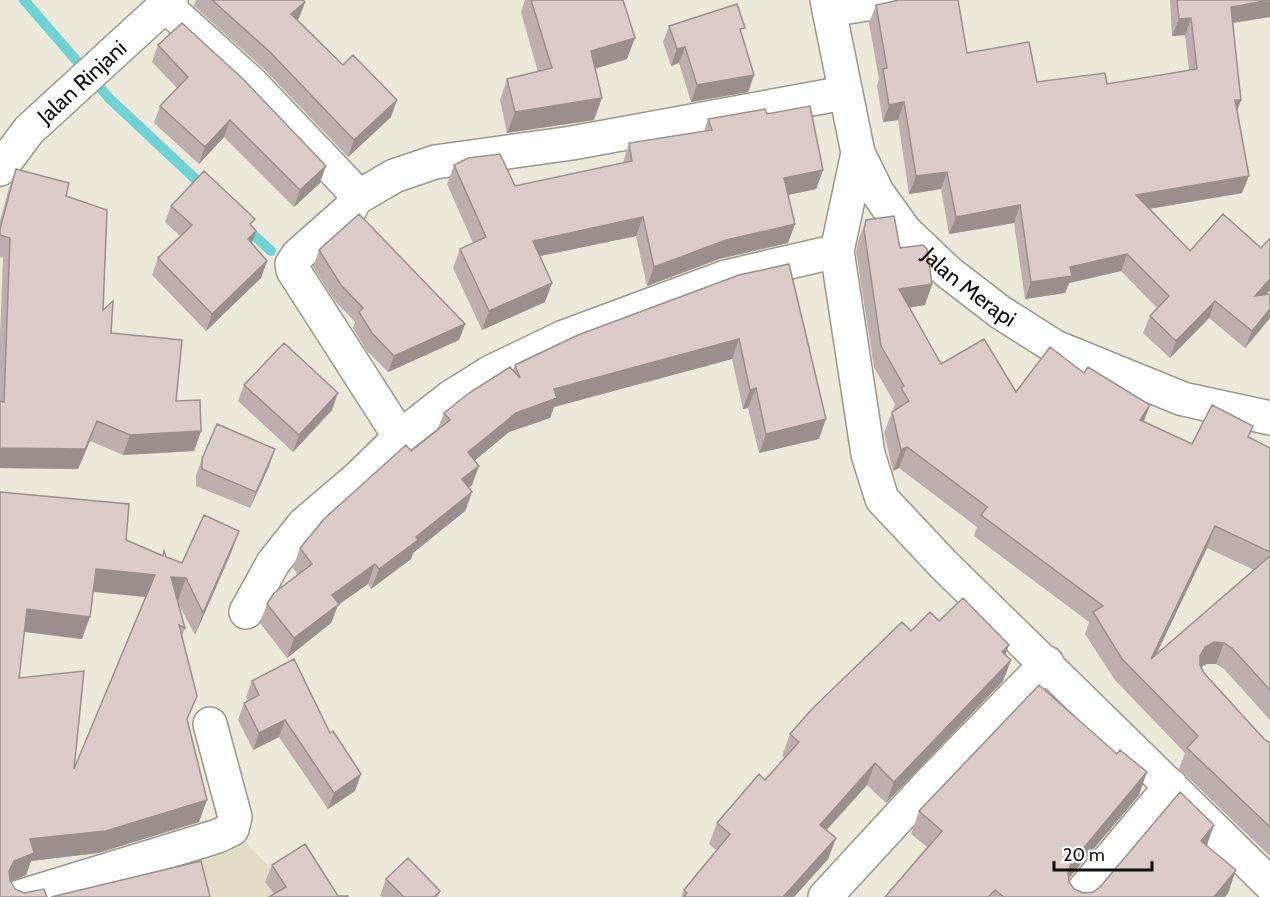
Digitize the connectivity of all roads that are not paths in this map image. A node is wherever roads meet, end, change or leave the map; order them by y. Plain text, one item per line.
1 (892, 0) edge
2 (169, 3) edge
3 (828, 5) edge
4 (844, 93) junction
5 (14, 132) edge
6 (858, 153) junction
7 (0, 169) edge
8 (355, 199) junction
9 (837, 251) junction
10 (1270, 418) edge
11 (400, 437) junction
12 (246, 612) dead end
13 (1047, 663) junction
14 (210, 724) dead end
15 (1171, 786) junction
16 (1270, 884) edge
17 (19, 897) edge
18 (825, 897) edge
19 (1078, 897) edge

1 - 3 street
2 - 5 street, Jalan Rinjani
2 - 8 street
3 - 4 street, Jalan Merapi
4 - 6 street, Jalan Merapi
4 - 8 street
5 - 7 street, Jalan Rinjani
6 - 9 street
6 - 10 street, Jalan Merapi
8 - 11 street
9 - 11 street
9 - 13 street
11 - 12 street
13 - 15 street
13 - 18 street
14 - 17 street
15 - 16 street
15 - 19 street

